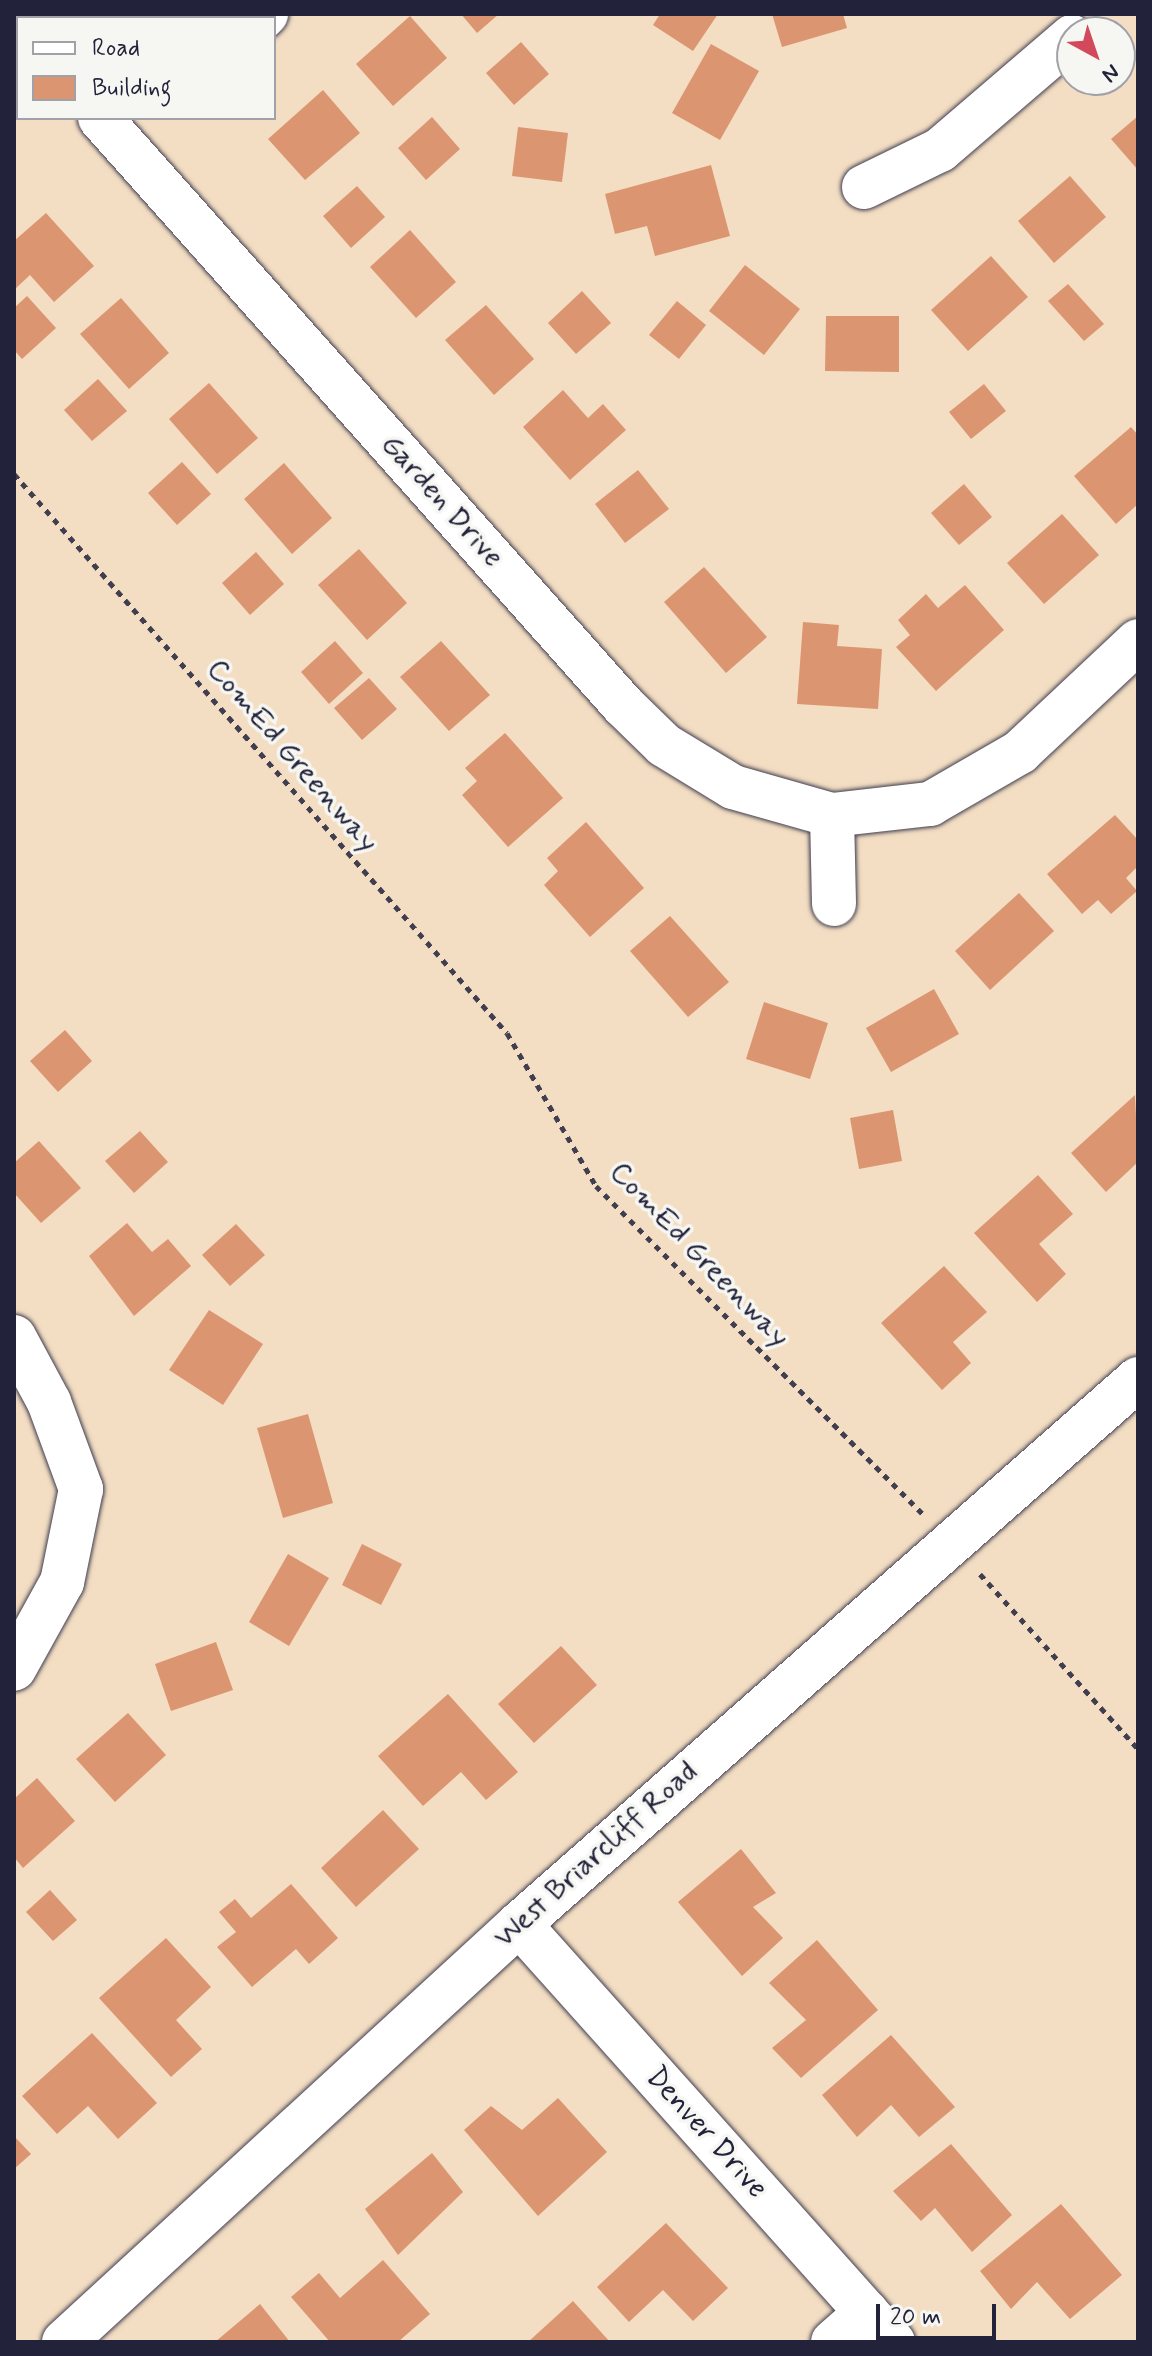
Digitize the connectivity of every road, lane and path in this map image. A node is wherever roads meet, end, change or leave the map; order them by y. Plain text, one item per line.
1 (1056, 51) edge
2 (122, 126) edge
3 (864, 187) dead end
4 (14, 474) edge
5 (1138, 641) edge
6 (832, 815) junction
7 (834, 904) dead end
8 (14, 1337) edge
9 (1138, 1379) edge
10 (950, 1541) junction
11 (14, 1669) edge
12 (1138, 1749) edge
13 (519, 1924) junction
14 (880, 2327) edge
15 (64, 2342) edge
16 (833, 2342) edge

1 - 3 street
2 - 6 street, Garden Drive
4 - 10 path, ComEd Greenway
5 - 6 street
6 - 7 street
8 - 11 street
9 - 10 street, West Briarcliff Road
10 - 12 path, ComEd Greenway
10 - 13 street, West Briarcliff Road
13 - 14 street, Denver Drive
13 - 15 street, West Briarcliff Road
14 - 16 street

